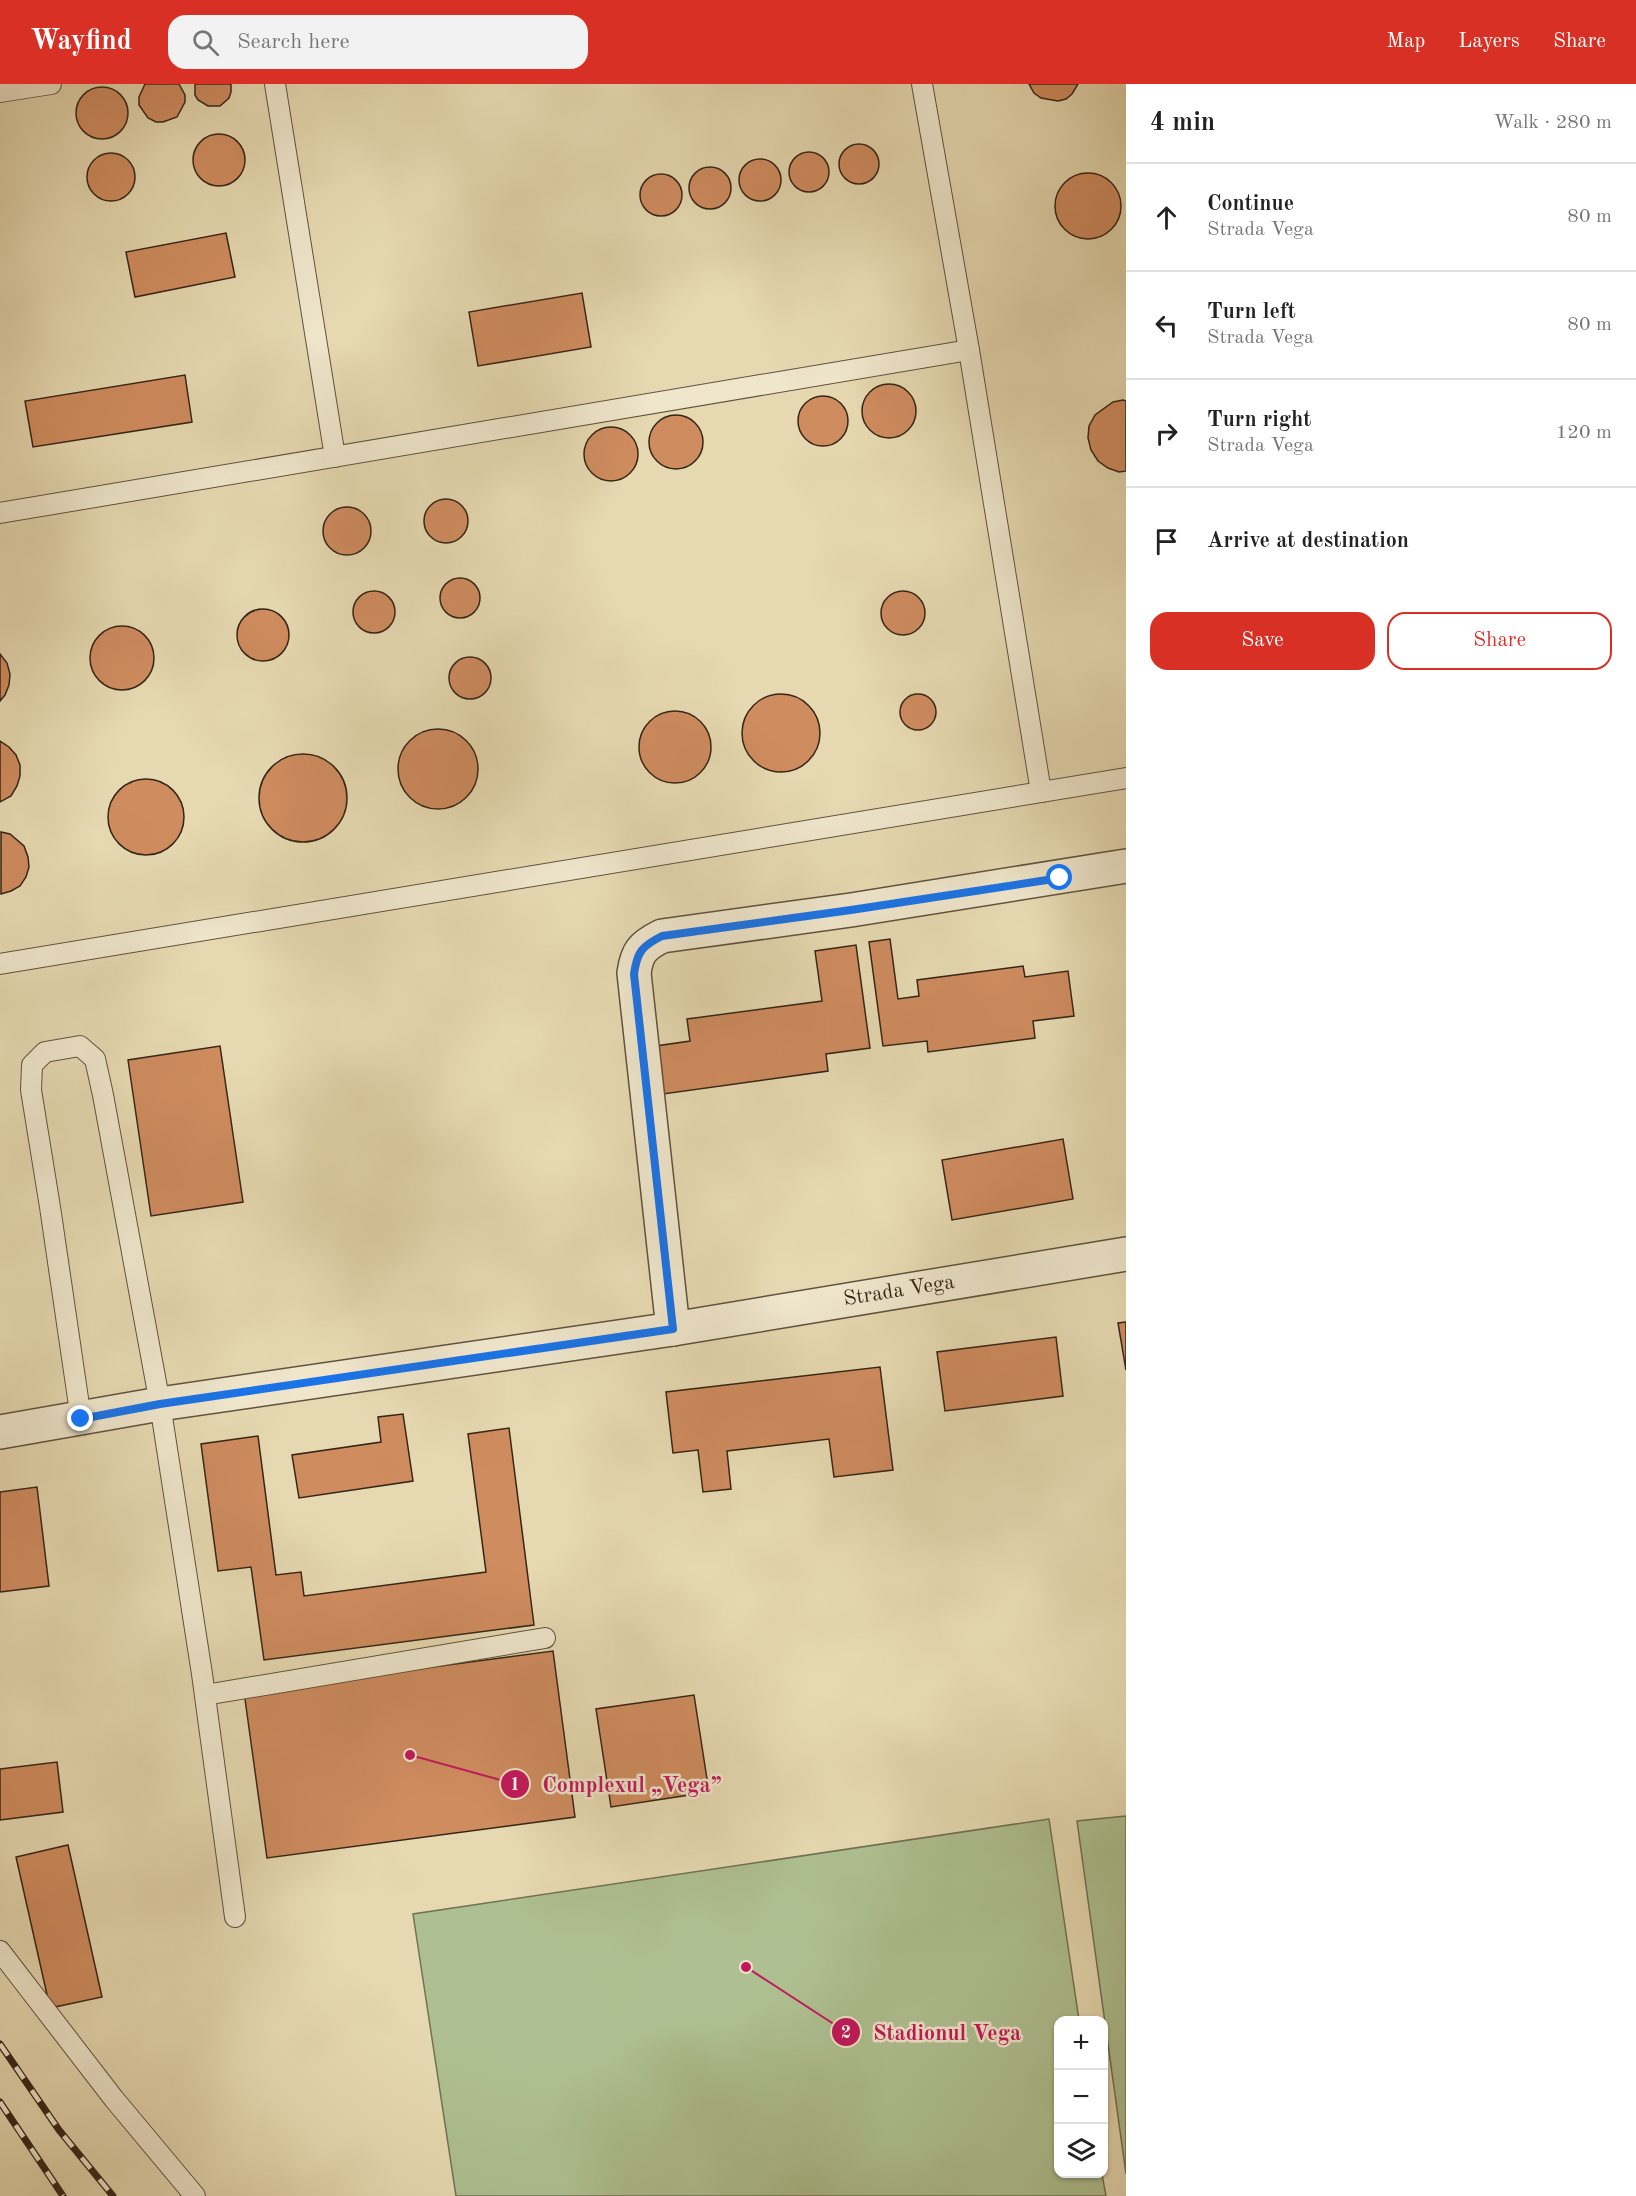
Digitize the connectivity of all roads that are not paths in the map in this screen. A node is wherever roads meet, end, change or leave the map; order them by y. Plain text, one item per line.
1 (51, 84) edge
2 (275, 84) edge
3 (921, 84) edge
4 (0, 92) edge
5 (969, 350) junction
6 (335, 457) junction
7 (0, 513) edge
8 (1126, 778) edge
9 (1041, 792) junction
10 (1126, 866) edge
11 (0, 964) edge
12 (1126, 1254) edge
13 (673, 1329) junction
14 (160, 1404) junction
15 (81, 1419) junction
16 (0, 1432) edge
17 (545, 1638) dead end
18 (205, 1695) junction
19 (235, 1917) dead end
20 (0, 1951) edge
21 (195, 2196) edge

1 - 4 lane
2 - 6 lane
3 - 5 lane
5 - 6 lane
5 - 9 lane
6 - 7 lane
8 - 9 lane
9 - 11 lane
10 - 13 street
12 - 13 street, Strada Vega
13 - 14 street, Strada Vega
14 - 15 street, Strada Vega
14 - 15 lane
14 - 18 lane
15 - 16 street, Strada Vega
17 - 18 lane
18 - 19 lane
20 - 21 lane

